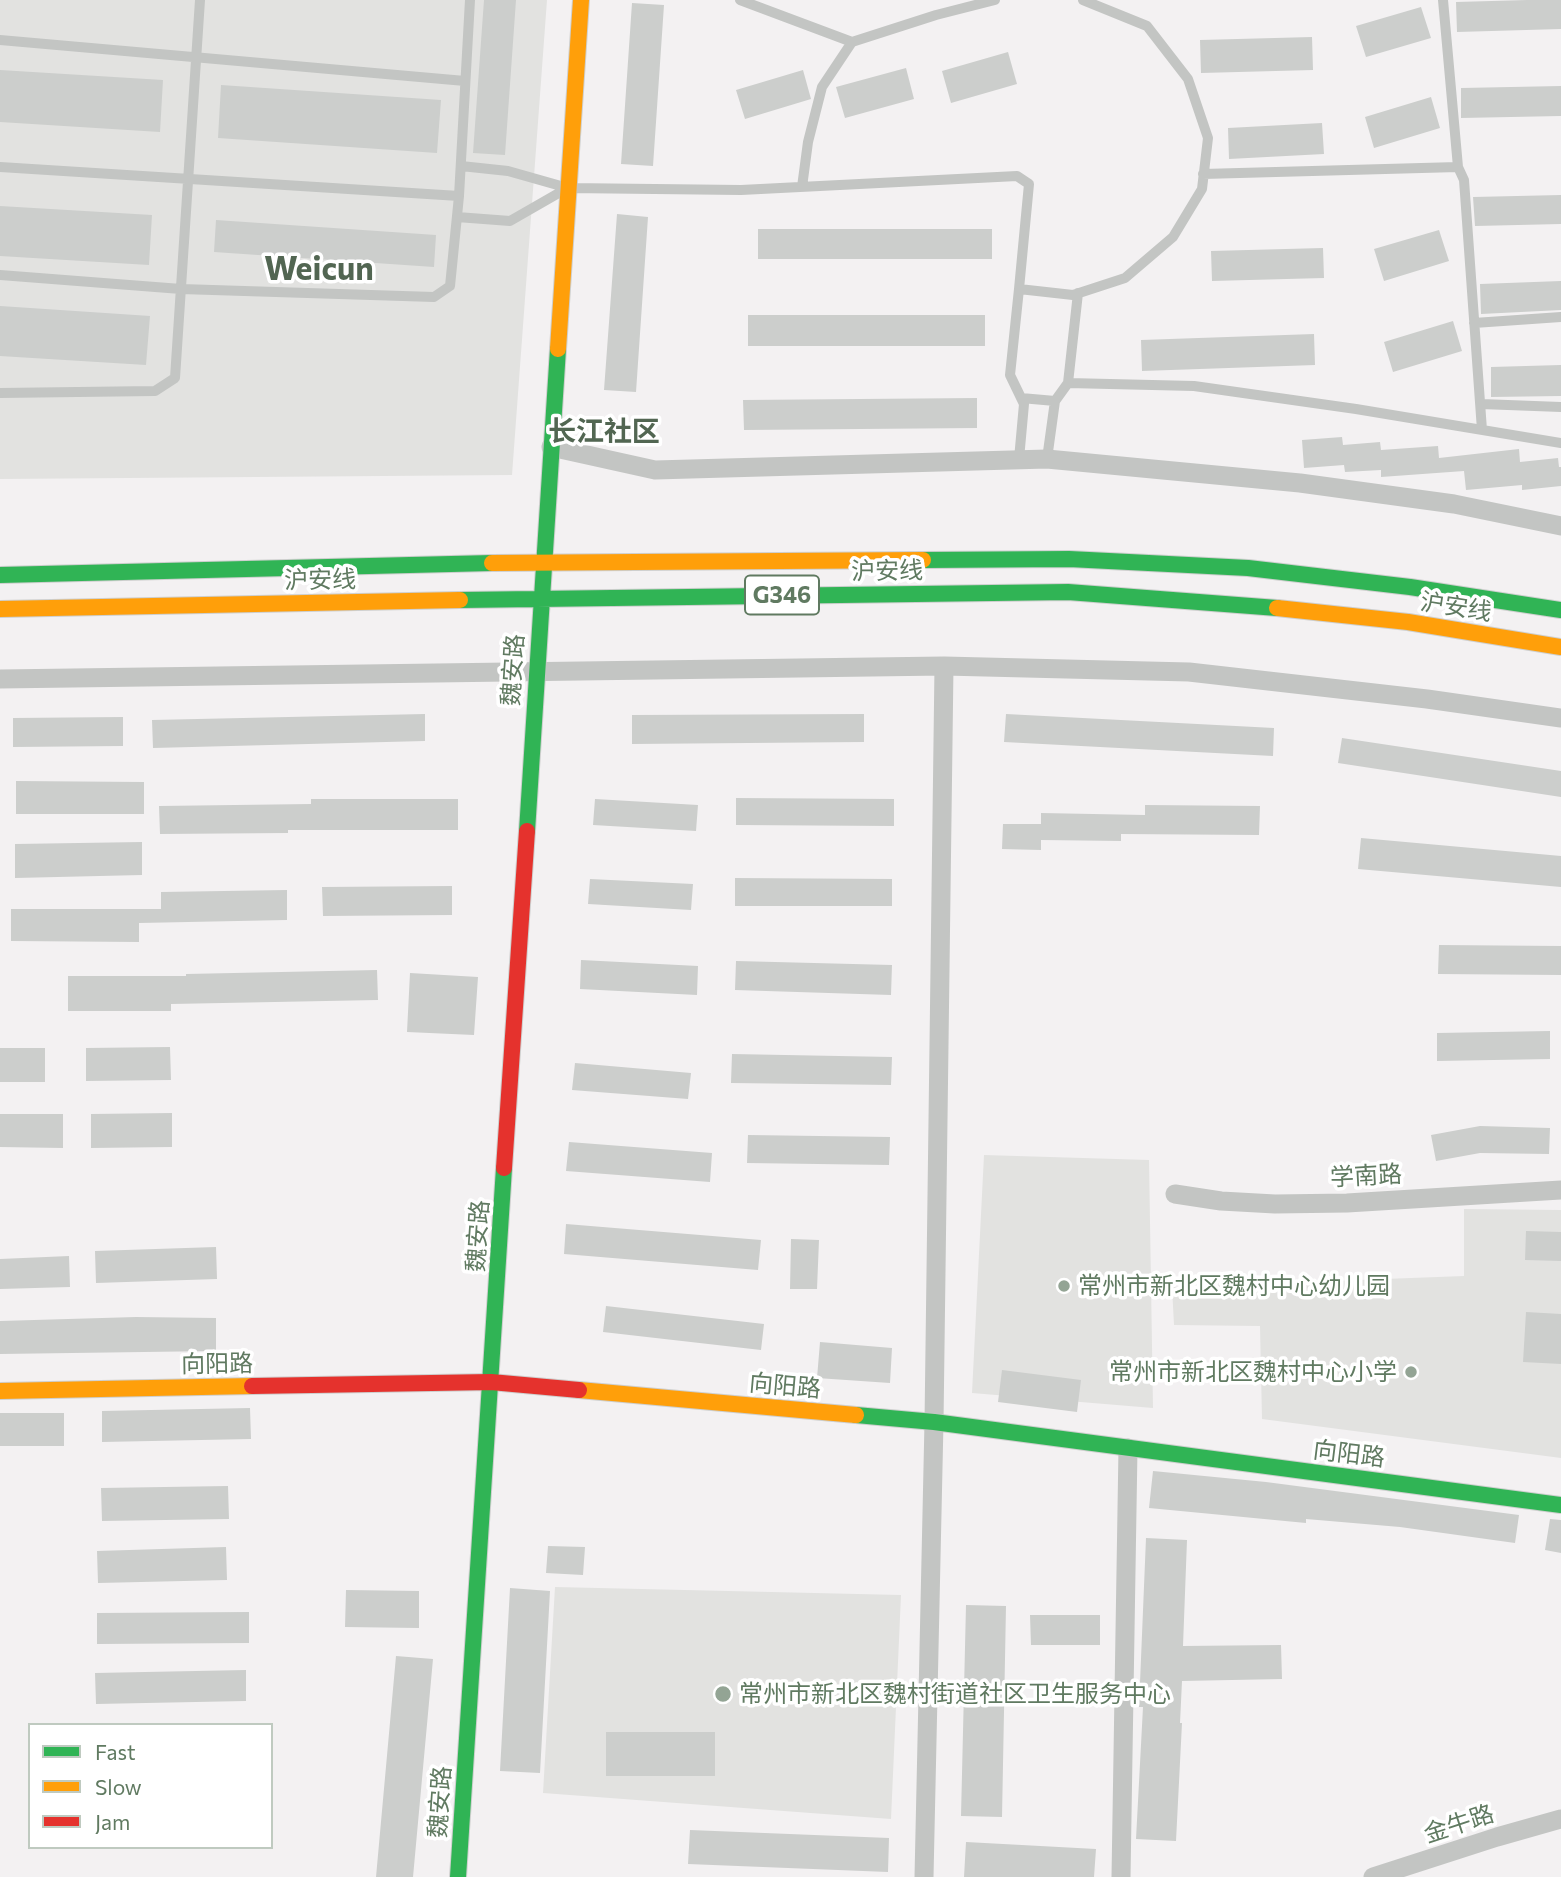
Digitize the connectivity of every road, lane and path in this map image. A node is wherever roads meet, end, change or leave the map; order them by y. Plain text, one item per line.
1 (200, 0) edge
2 (470, 0) edge
3 (581, 0) edge
4 (740, 0) edge
5 (995, 0) edge
6 (1083, 0) edge
7 (1443, 0) edge
8 (0, 40) edge
9 (852, 42) junction
10 (196, 57) junction
11 (466, 81) junction
12 (461, 166) junction
13 (0, 167) edge
14 (1458, 167) junction
15 (1203, 174) junction
16 (188, 178) junction
17 (802, 187) junction
18 (568, 188) junction
19 (459, 196) junction
20 (457, 217) junction
21 (0, 275) edge
22 (181, 289) junction
23 (1020, 289) junction
24 (1078, 293) junction
25 (1561, 317) edge
26 (1474, 324) junction
27 (1068, 383) junction
28 (0, 393) edge
29 (1021, 398) junction
30 (1055, 401) junction
31 (1481, 404) junction
32 (1561, 407) edge
33 (1482, 430) junction
34 (1561, 443) edge
35 (551, 447) junction
36 (1019, 459) junction
37 (1047, 459) junction
38 (1561, 526) edge
39 (543, 562) junction
40 (0, 575) edge
41 (541, 597) junction
42 (0, 609) edge
43 (1561, 610) edge
44 (1561, 647) edge
45 (944, 666) junction
46 (536, 671) junction
47 (0, 679) edge
48 (1561, 718) edge
49 (1561, 1189) edge
50 (1175, 1194) dead end
51 (491, 1382) junction
52 (0, 1391) edge
53 (934, 1422) junction
54 (1128, 1448) junction
55 (1561, 1505) edge
56 (1561, 1819) edge
57 (458, 1877) edge
58 (923, 1877) edge
59 (1121, 1877) edge
60 (1373, 1877) edge

1 - 10 lane
2 - 11 lane
3 - 18 main road, 魏安路
4 - 9 lane
5 - 9 lane
6 - 15 lane
7 - 14 lane
8 - 10 lane
9 - 17 lane
10 - 11 lane
10 - 16 lane
11 - 12 lane
12 - 18 lane
12 - 19 lane
13 - 16 lane
14 - 15 lane
14 - 26 lane
15 - 24 lane
16 - 19 lane
16 - 22 lane
17 - 18 lane
17 - 23 lane
18 - 20 lane
18 - 35 main road, 魏安路
19 - 20 lane
20 - 22 lane
21 - 22 lane
22 - 28 lane
23 - 24 lane
23 - 29 lane
24 - 27 lane
25 - 26 lane
26 - 31 lane
27 - 30 lane
27 - 33 lane
29 - 30 lane
29 - 36 lane
30 - 37 lane
31 - 32 lane
31 - 33 lane
33 - 34 lane
35 - 36 street
35 - 39 main road, 魏安路
36 - 37 street
37 - 38 street
39 - 40 main road, 沪安线 / G346
39 - 41 main road, 魏安路
39 - 43 main road, 沪安线 / G346
41 - 42 main road, 沪安线 / G346
41 - 44 main road, 沪安线 / G346
41 - 46 main road, 魏安路
45 - 46 street
45 - 48 street
45 - 53 street
46 - 47 street
46 - 51 main road, 魏安路
49 - 50 street, 学南路
51 - 52 main road, 向阳路
51 - 53 main road, 向阳路
51 - 57 main road, 魏安路
53 - 54 main road, 向阳路
53 - 58 street
54 - 55 main road, 向阳路
54 - 59 street
56 - 60 street, 金牛路

